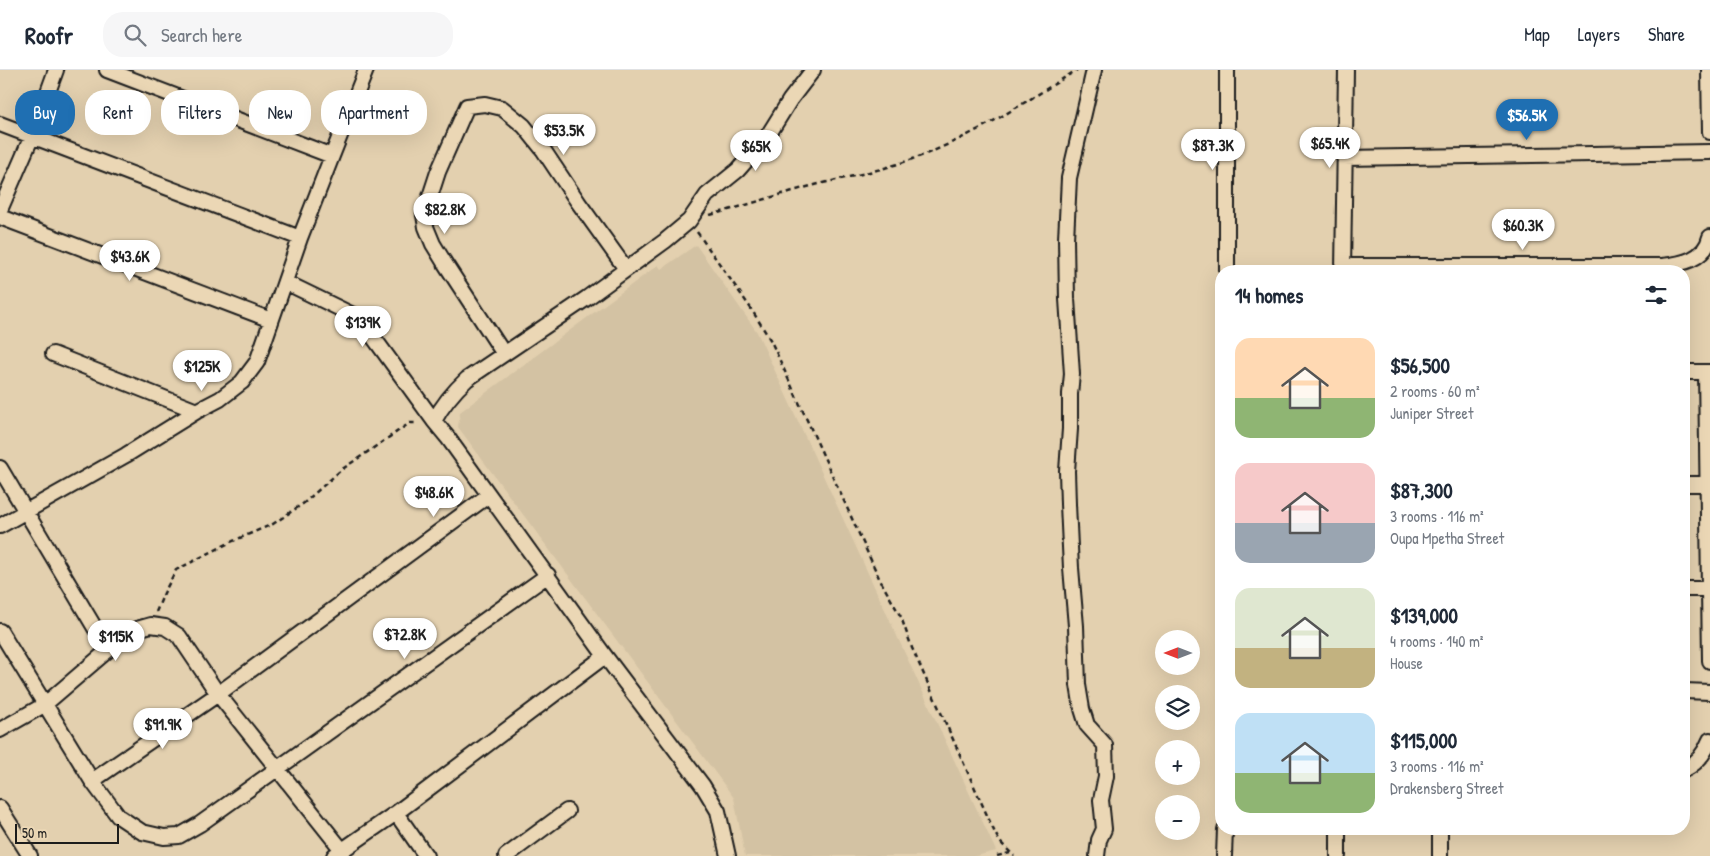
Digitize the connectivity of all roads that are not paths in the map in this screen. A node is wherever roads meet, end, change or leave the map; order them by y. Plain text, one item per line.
1 (56, 70) edge
2 (107, 70) edge
3 (366, 70) edge
4 (813, 70) edge
5 (1094, 70) edge
6 (1228, 70) edge
7 (1346, 70) edge
8 (1709, 70) edge
9 (0, 124) edge
10 (1710, 132) edge
11 (32, 136) junction
12 (1710, 152) edge
13 (332, 156) junction
14 (1344, 158) junction
15 (0, 210) edge
16 (0, 217) edge
17 (1710, 237) edge
18 (300, 238) junction
19 (1227, 265) edge
20 (1343, 265) edge
21 (1670, 265) edge
22 (626, 269) junction
23 (285, 282) junction
24 (270, 320) junction
25 (53, 354) dead end
26 (504, 354) junction
27 (1690, 372) edge
28 (1708, 372) edge
29 (197, 411) junction
30 (434, 422) junction
31 (0, 468) edge
32 (1690, 484) edge
33 (1707, 484) junction
34 (489, 495) junction
35 (25, 511) junction
36 (0, 526) edge
37 (548, 575) junction
38 (1709, 588) edge
39 (1690, 589) edge
40 (0, 630) edge
41 (108, 650) junction
42 (605, 656) junction
43 (1710, 661) edge
44 (1690, 691) edge
45 (1710, 692) edge
46 (218, 694) junction
47 (44, 705) junction
48 (0, 730) edge
49 (1710, 740) edge
50 (1690, 766) edge
51 (279, 769) junction
52 (92, 781) junction
53 (0, 808) edge
54 (567, 810) dead end
55 (396, 813) junction
56 (1224, 835) edge
57 (1338, 835) edge
58 (1440, 835) edge
59 (338, 853) edge
60 (30, 856) edge
61 (426, 856) edge
62 (506, 856) edge
63 (728, 856) edge
64 (1097, 856) edge
65 (1224, 856) edge
66 (1338, 856) edge
67 (1440, 856) edge

1 - 11 street
2 - 13 street
3 - 13 street
4 - 22 street
5 - 64 street
6 - 19 street
7 - 14 street
8 - 10 street
9 - 11 street
11 - 15 street
11 - 18 street
12 - 14 street
13 - 18 street
14 - 20 street
16 - 24 street
17 - 21 street
18 - 23 street
22 - 26 street
22 - 26 street
23 - 24 street
23 - 30 street
24 - 29 street
25 - 29 street
26 - 30 street
27 - 28 street
28 - 33 street
29 - 35 street
30 - 34 street
31 - 35 street
32 - 33 street
33 - 38 street
34 - 37 street
34 - 46 street
35 - 36 street
35 - 41 street
37 - 42 street
37 - 51 street
38 - 39 street
38 - 43 street
40 - 47 street
41 - 46 street
41 - 47 street
42 - 55 street
42 - 63 street
44 - 45 street
46 - 51 street
46 - 52 street
47 - 48 street
47 - 52 street
49 - 50 street
51 - 52 street
51 - 59 street
53 - 60 street
54 - 62 street
55 - 59 street
55 - 61 street
56 - 65 street
57 - 66 street
58 - 67 street

